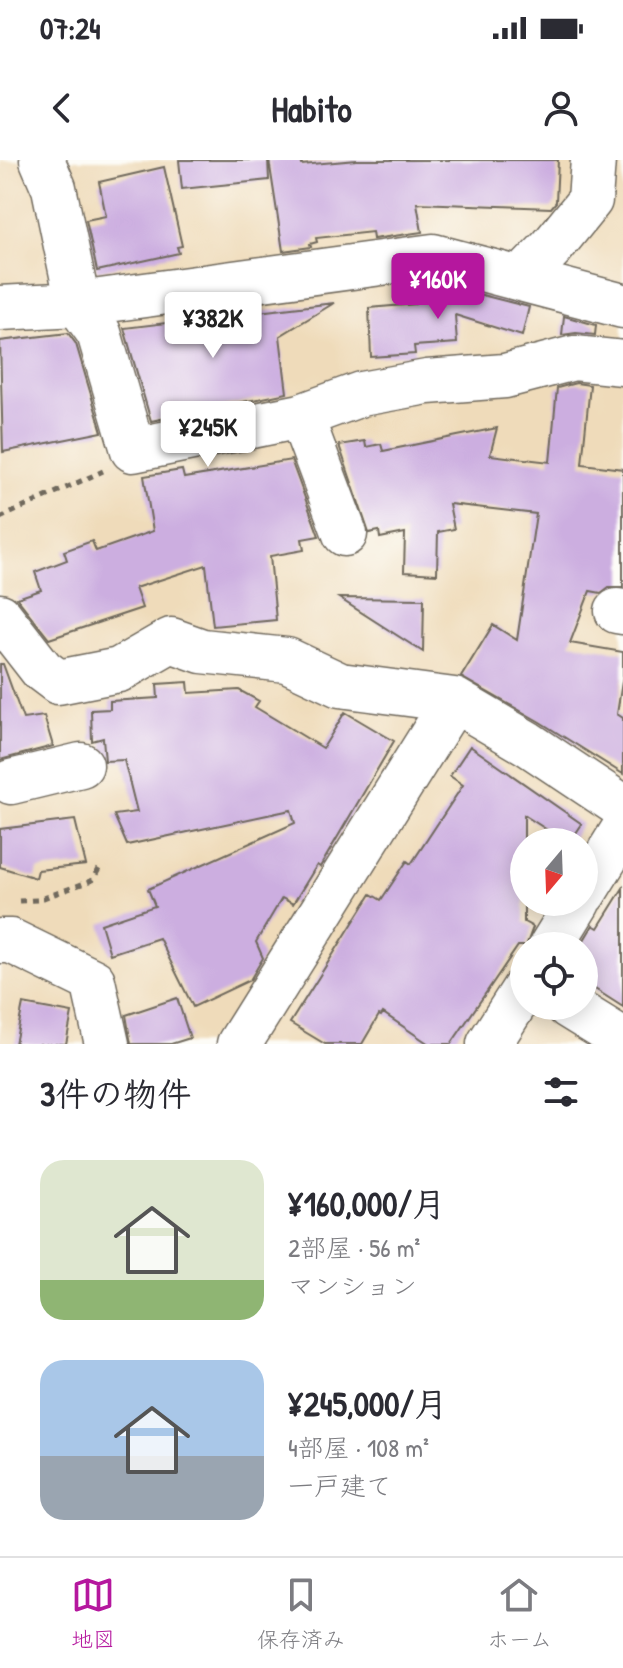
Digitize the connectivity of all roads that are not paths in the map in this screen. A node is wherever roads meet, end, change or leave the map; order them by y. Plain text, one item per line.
1 (42, 160) edge
2 (593, 160) edge
3 (521, 279) junction
4 (78, 304) junction
5 (623, 306) edge
6 (0, 308) edge
7 (623, 363) edge
8 (301, 416) junction
9 (345, 534) dead end
10 (0, 616) edge
11 (454, 700) junction
12 (81, 765) dead end
13 (11, 782) dead end
14 (623, 807) edge
15 (623, 830) edge
16 (598, 870) edge
17 (0, 941) edge
18 (510, 1011) edge
19 (591, 1020) edge
20 (252, 1040) edge
21 (623, 1040) edge
22 (107, 1044) edge
23 (489, 1044) edge

1 - 4 street
2 - 3 street
3 - 4 street
3 - 5 street
4 - 6 street
4 - 8 street
7 - 8 street
8 - 9 street
10 - 11 street
11 - 14 street
11 - 20 street
12 - 13 street
15 - 16 street
17 - 22 street
18 - 23 street
19 - 21 street

